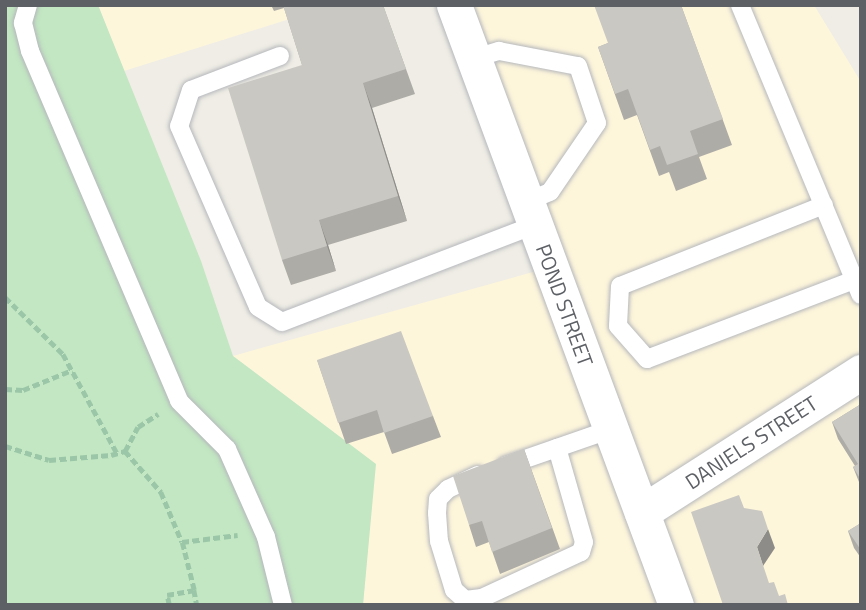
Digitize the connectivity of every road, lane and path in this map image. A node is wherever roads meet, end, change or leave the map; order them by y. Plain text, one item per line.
1 (28, 5) edge
2 (454, 5) edge
3 (740, 5) edge
4 (280, 56) dead end
5 (472, 59) junction
6 (824, 205) junction
7 (530, 213) junction
8 (858, 287) edge
9 (5, 297) edge
10 (72, 370) junction
11 (861, 372) edge
12 (5, 389) edge
13 (181, 404) junction
14 (611, 429) junction
15 (5, 446) edge
16 (557, 448) junction
17 (125, 451) junction
18 (117, 453) junction
19 (642, 512) junction
20 (264, 530) junction
21 (182, 542) junction
22 (194, 590) junction
23 (667, 600) edge
24 (169, 605) edge
25 (197, 605) edge
26 (283, 605) edge

1 - 13 lane
2 - 5 street, POND STREET
3 - 6 lane
4 - 7 lane
5 - 7 street, POND STREET
5 - 7 lane
6 - 8 lane
6 - 8 lane
7 - 14 street, POND STREET
9 - 10 path
10 - 12 path
10 - 18 path
11 - 19 street, DANIELS STREET
13 - 17 path
13 - 20 lane
14 - 16 lane
14 - 19 street, POND STREET
15 - 18 path
16 - 16 lane
17 - 18 path
17 - 21 path
19 - 23 street, POND STREET
20 - 21 path
20 - 26 lane
21 - 22 path
22 - 24 path
22 - 25 path

